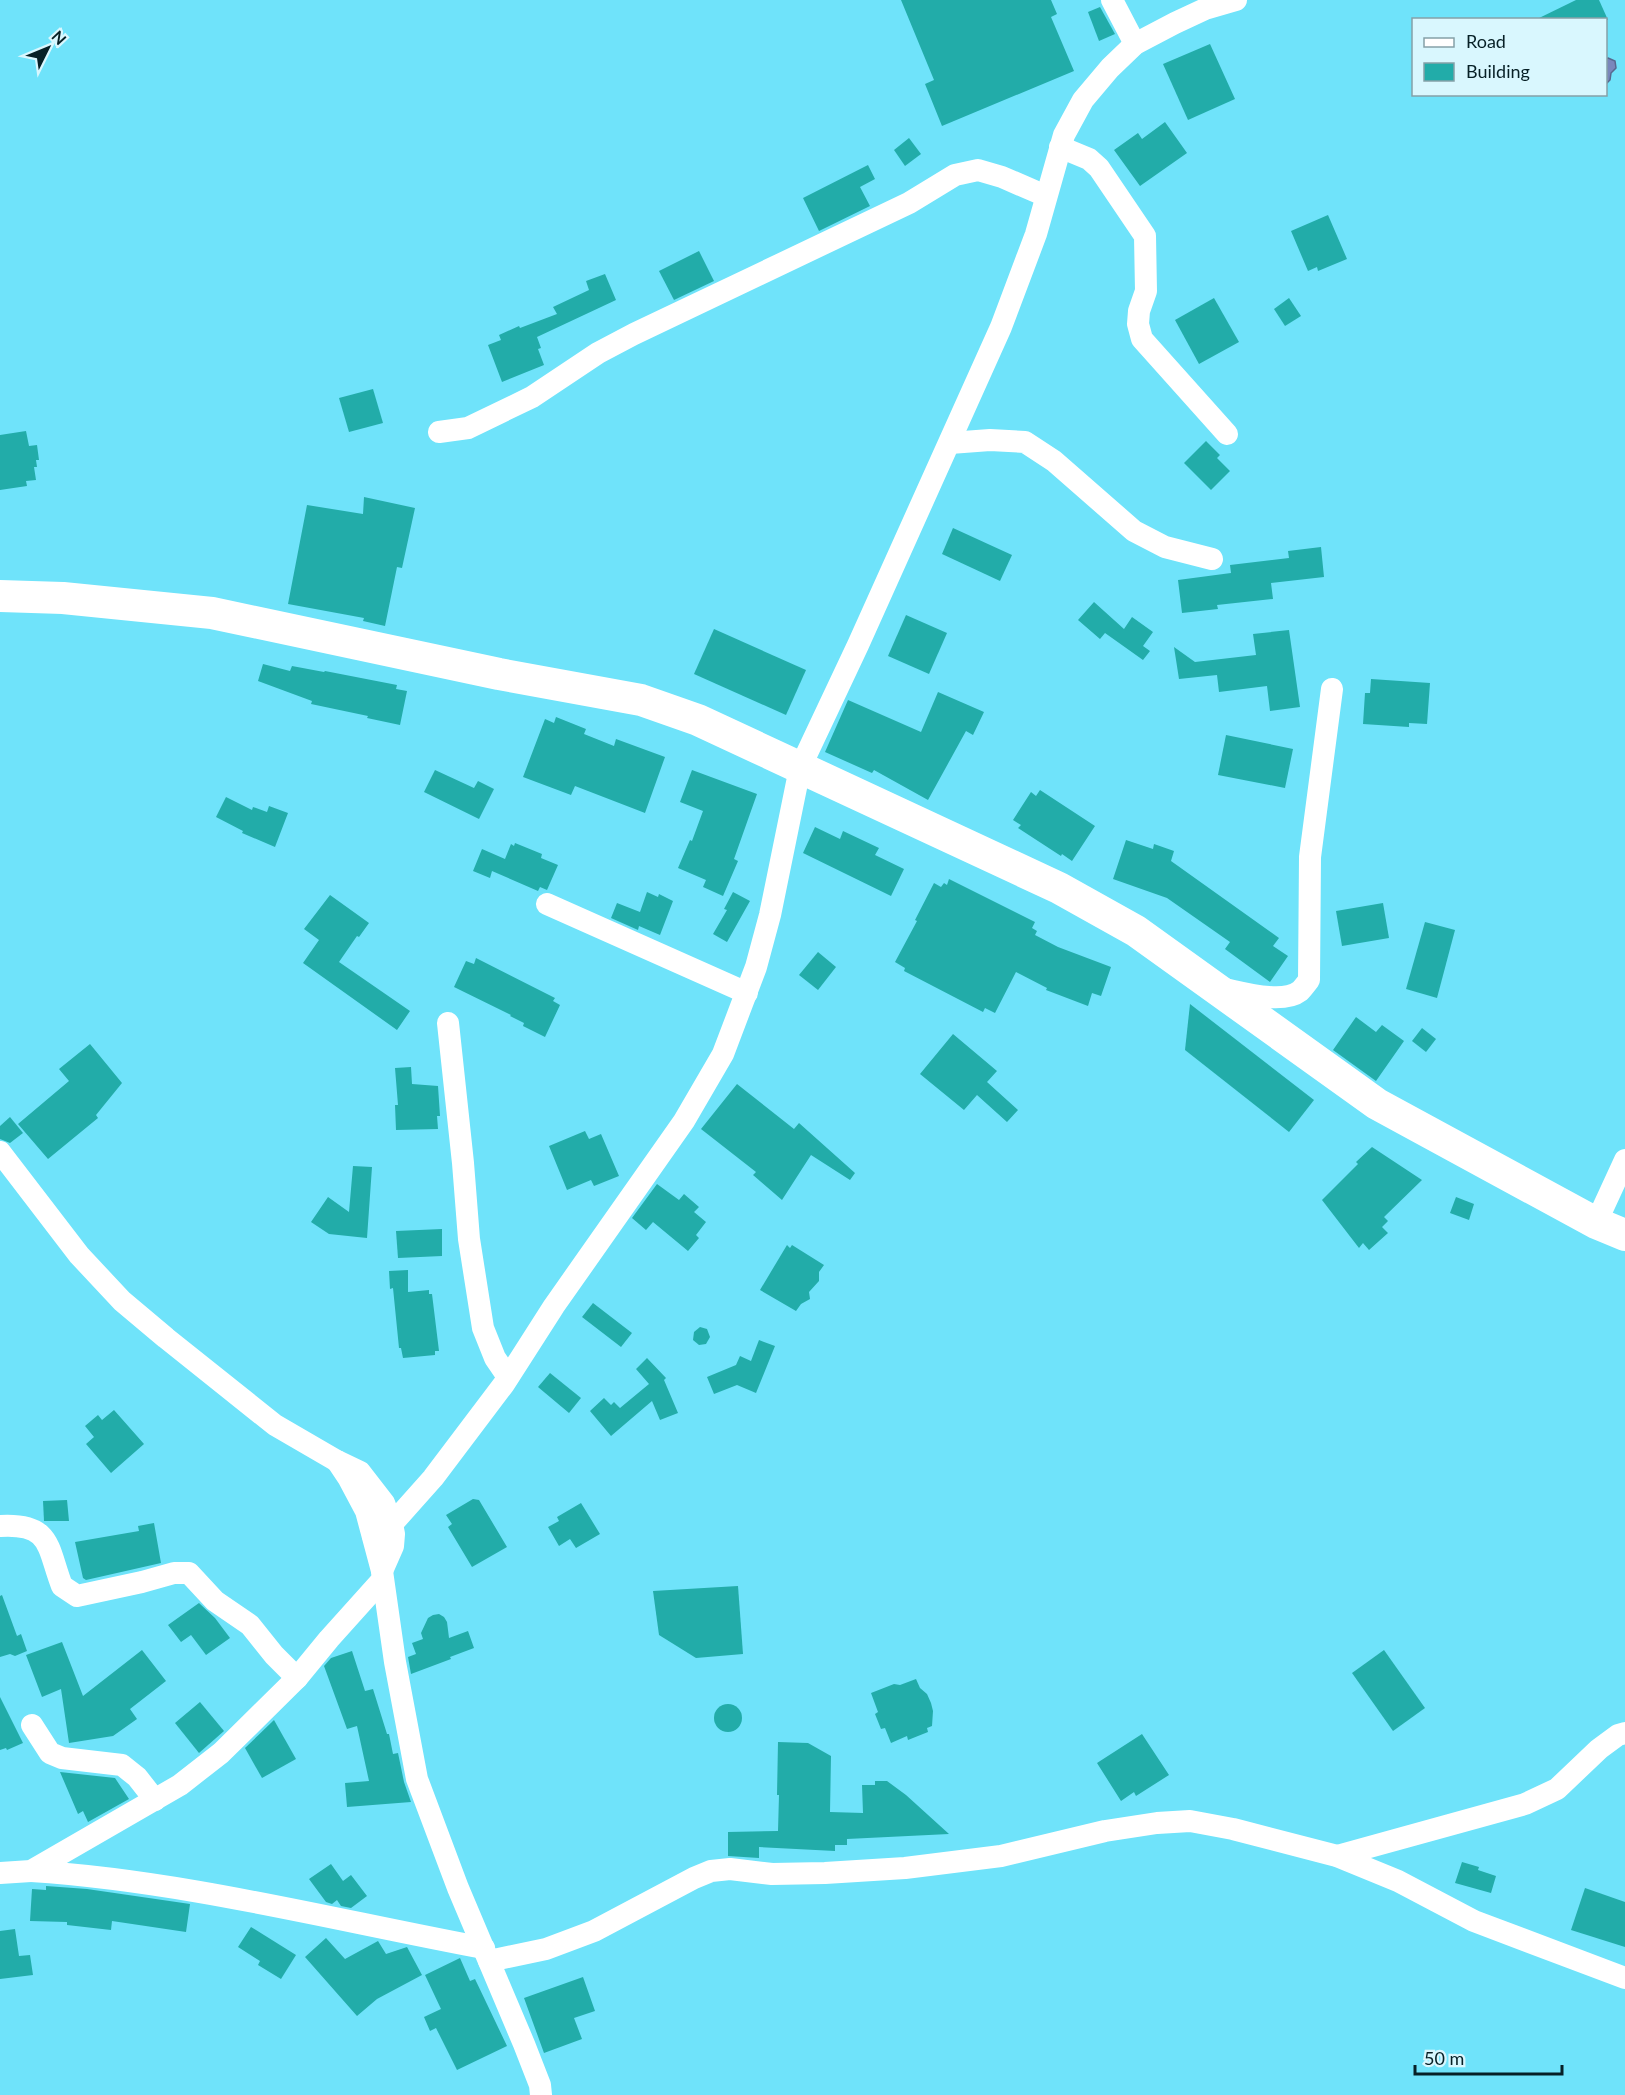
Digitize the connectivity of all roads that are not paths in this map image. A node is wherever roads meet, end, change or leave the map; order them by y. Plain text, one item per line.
1 (1112, 0) edge
2 (1236, 0) edge
3 (1135, 44) junction
4 (1060, 147) junction
5 (1046, 196) junction
6 (440, 432) dead end
7 (1227, 434) dead end
8 (950, 443) junction
9 (1212, 559) dead end
10 (0, 596) edge
11 (1332, 689) dead end
12 (800, 768) junction
13 (547, 904) dead end
14 (1216, 987) junction
15 (747, 993) junction
16 (448, 1023) dead end
17 (0, 1152) edge
18 (1625, 1160) edge
19 (1596, 1223) junction
20 (1625, 1235) edge
21 (508, 1377) junction
22 (338, 1461) junction
23 (392, 1524) junction
24 (0, 1526) edge
25 (373, 1536) junction
26 (382, 1576) junction
27 (297, 1678) junction
28 (32, 1725) dead end
29 (1625, 1733) edge
30 (155, 1800) junction
31 (1337, 1856) junction
32 (32, 1871) junction
33 (0, 1873) edge
34 (486, 1954) junction
35 (1625, 1978) edge
36 (541, 2095) edge

1 - 3 street
2 - 3 street
3 - 4 street
4 - 5 street
4 - 7 street
5 - 6 street
5 - 8 street
8 - 9 street
8 - 12 street
10 - 12 main road
11 - 14 street
12 - 14 main road
12 - 15 street
13 - 15 street
14 - 19 main road
15 - 21 street
16 - 21 street
17 - 22 street
18 - 19 street
19 - 20 main road
21 - 23 street
22 - 23 street
22 - 25 street
23 - 25 street
23 - 26 street
24 - 27 street
25 - 26 street
26 - 27 street
26 - 34 street
27 - 30 street
28 - 30 street
29 - 31 street
30 - 32 street
31 - 34 street
31 - 35 street
32 - 33 street
32 - 34 street
34 - 36 street

